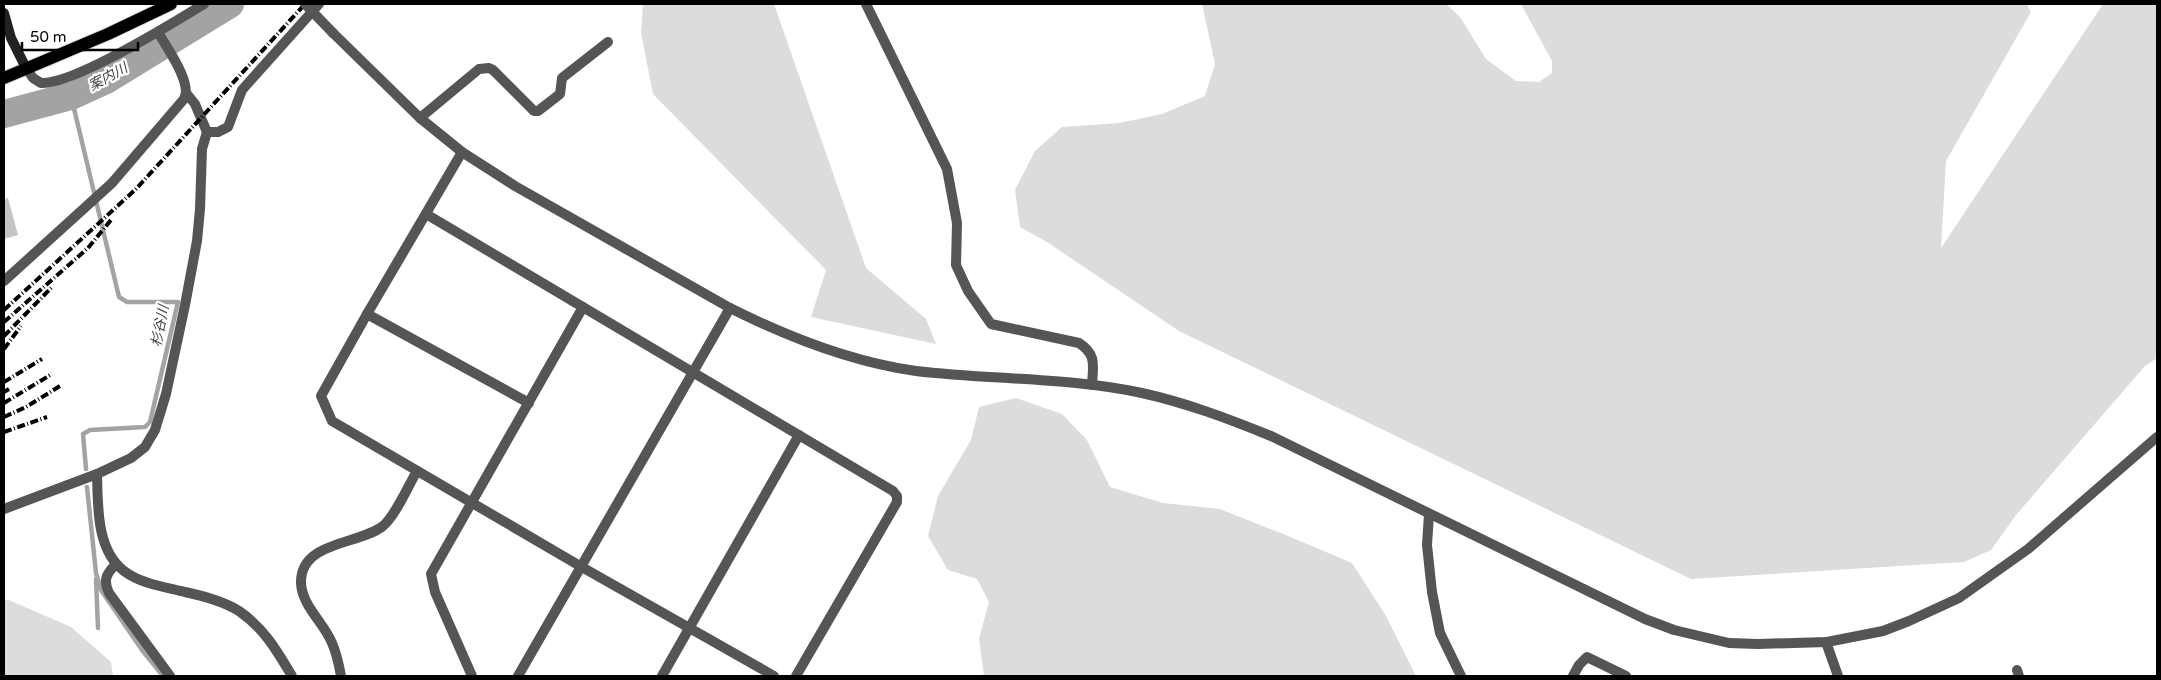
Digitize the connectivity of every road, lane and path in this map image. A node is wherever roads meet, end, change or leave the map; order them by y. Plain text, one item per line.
1 (171, 4) edge
2 (204, 4) edge
3 (305, 4) edge
4 (319, 4) edge
5 (866, 4) edge
6 (4, 13) edge
7 (160, 36) junction
8 (608, 42) dead end
9 (26, 68) junction
10 (4, 78) edge
11 (187, 94) junction
12 (420, 118) junction
13 (207, 132) junction
14 (462, 152) junction
15 (426, 214) junction
16 (4, 281) edge
17 (583, 307) junction
18 (730, 308) junction
19 (367, 314) junction
20 (694, 373) junction
21 (1092, 385) junction
22 (528, 403) junction
23 (799, 435) junction
24 (2157, 437) edge
25 (417, 471) junction
26 (97, 474) junction
27 (471, 503) junction
28 (4, 508) edge
29 (1429, 514) junction
30 (116, 564) junction
31 (580, 566) junction
32 (689, 628) junction
33 (1826, 642) junction
34 (287, 674) edge
35 (170, 676) edge
36 (342, 676) edge
37 (472, 676) edge
38 (518, 676) edge
39 (662, 676) edge
40 (774, 676) edge
41 (796, 676) edge
42 (1462, 676) edge
43 (1573, 676) edge
44 (1626, 676) edge
45 (1838, 676) edge

1 - 9 main road
2 - 7 street
3 - 12 street, bridge
4 - 13 street
5 - 21 street
6 - 9 main road
7 - 9 street
7 - 11 street
8 - 12 street
9 - 10 main road
11 - 13 street
11 - 16 street
12 - 14 street
13 - 26 street
14 - 15 street
14 - 18 street
15 - 17 street
15 - 19 street
17 - 20 street
17 - 22 street
18 - 20 street
18 - 21 street
19 - 22 street
19 - 25 street
20 - 23 street
20 - 31 street
21 - 29 street
22 - 27 street
23 - 32 street
23 - 41 street
24 - 33 street
25 - 27 street
25 - 36 street
26 - 28 street
26 - 30 street
27 - 31 street
27 - 37 street
29 - 33 street
29 - 42 street
30 - 34 street
30 - 35 street
31 - 32 street
31 - 38 street
32 - 39 street
32 - 40 street
33 - 45 street
43 - 44 street

